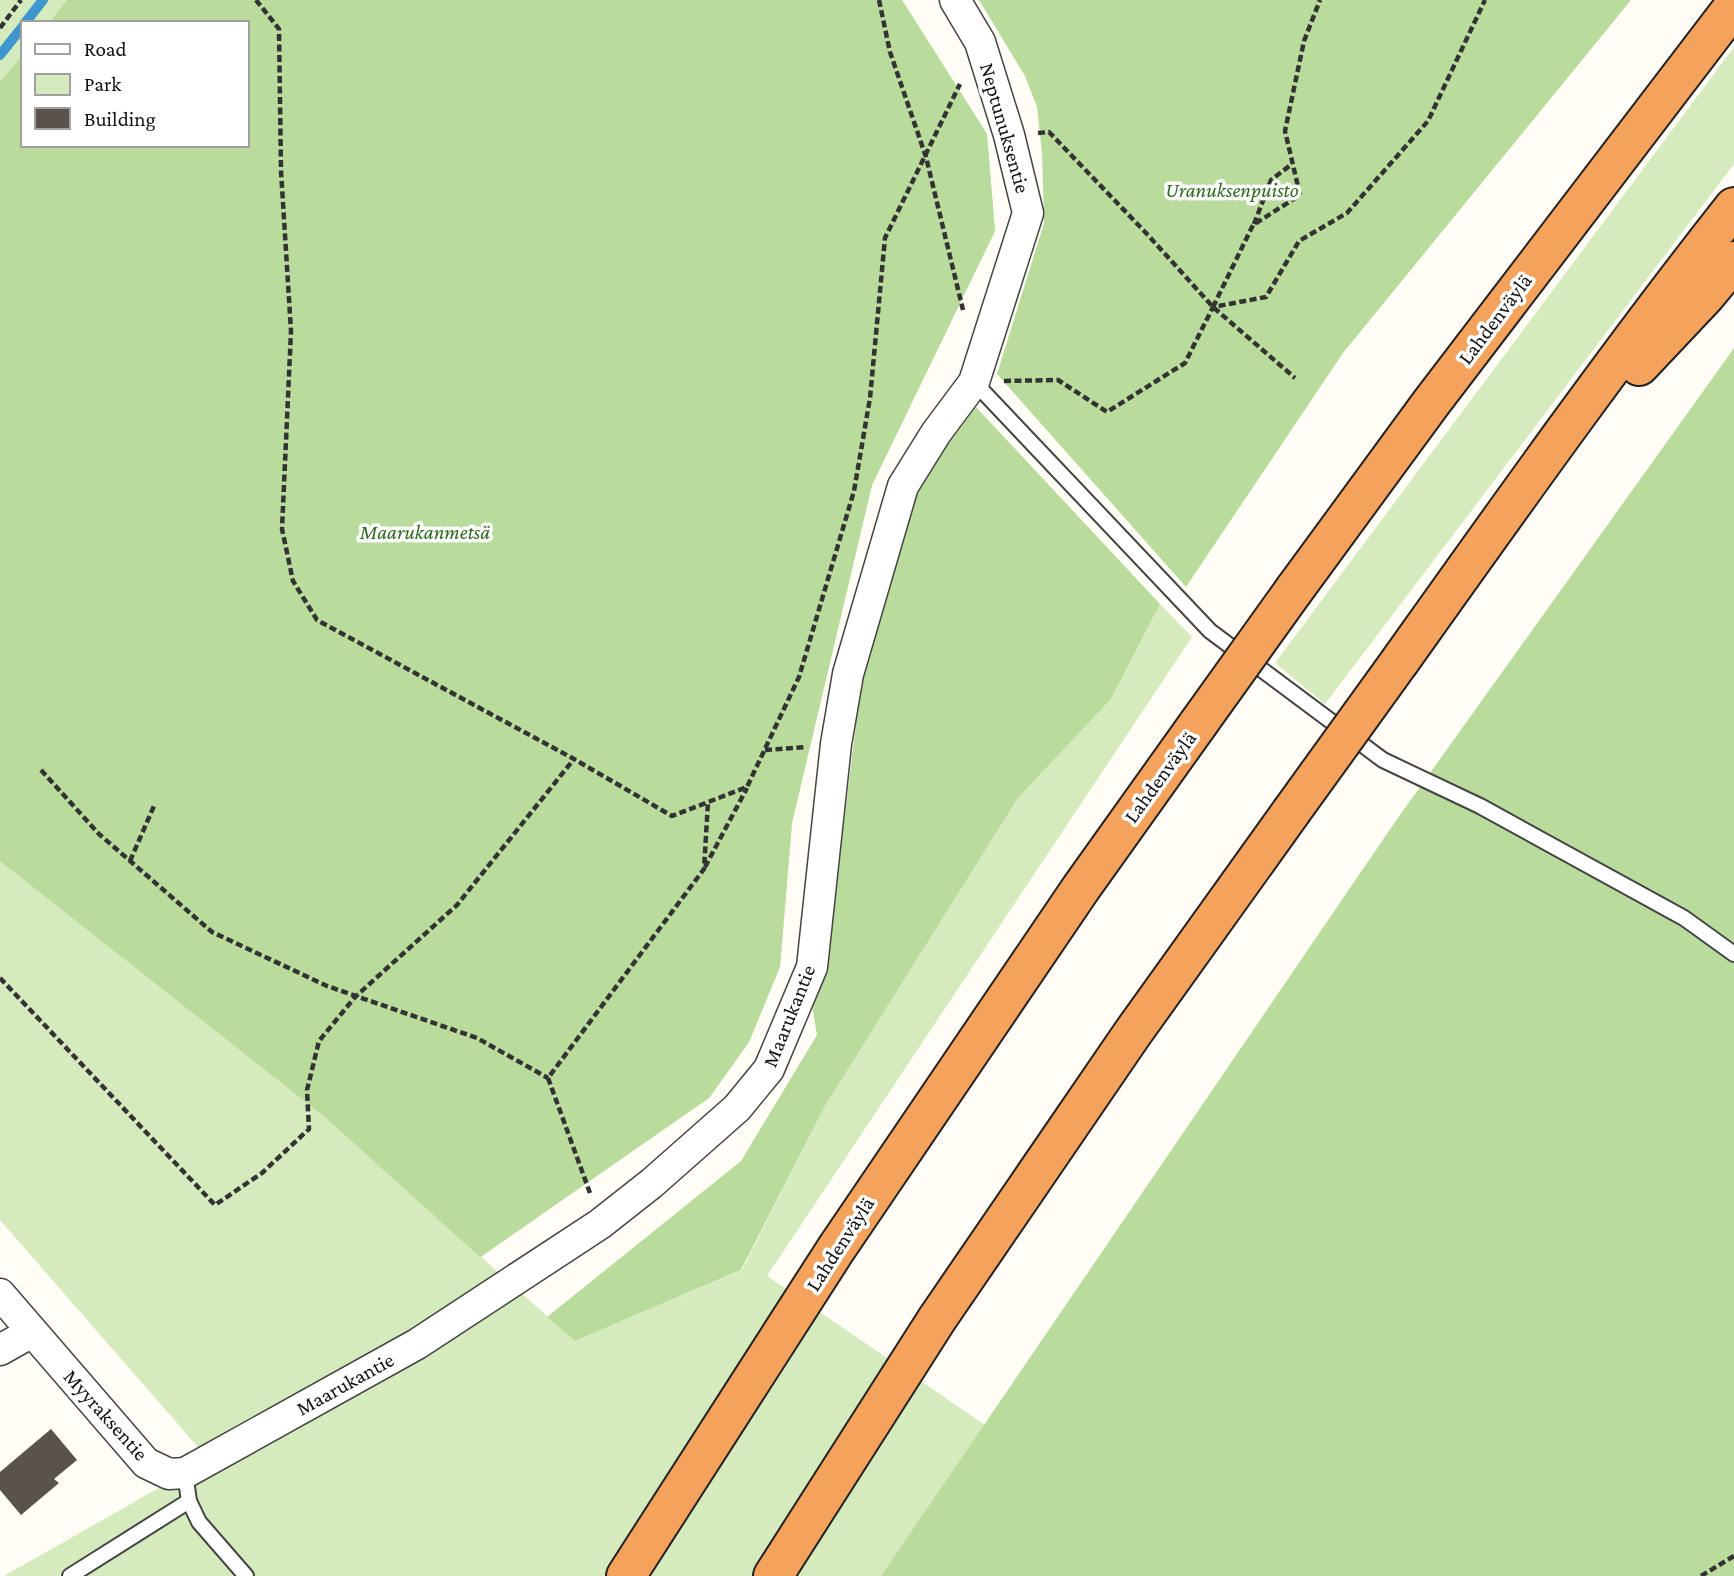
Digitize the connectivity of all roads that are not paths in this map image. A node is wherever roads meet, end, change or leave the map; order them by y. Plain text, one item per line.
1 (955, 0) edge
2 (1729, 0) edge
3 (1734, 5) edge
4 (1696, 53) junction
5 (1734, 207) edge
6 (1734, 261) edge
7 (974, 382) junction
8 (1530, 478) junction
9 (1734, 954) edge
10 (0, 1294) edge
11 (32, 1332) junction
12 (0, 1350) edge
13 (187, 1487) junction
14 (70, 1576) edge
15 (246, 1576) edge
16 (626, 1576) edge
17 (773, 1576) edge

1 - 7 street, Neptunuksentie
2 - 4 highway
3 - 4 highway, Lahdenväylä
4 - 16 highway, Lahdenväylä, bridge
5 - 8 highway
6 - 8 highway
7 - 9 lane
7 - 13 street, Maarukantie
8 - 17 highway, bridge
10 - 11 street, Myyraksentie
11 - 12 street
11 - 13 street, Myyraksentie
13 - 14 lane
13 - 15 lane

